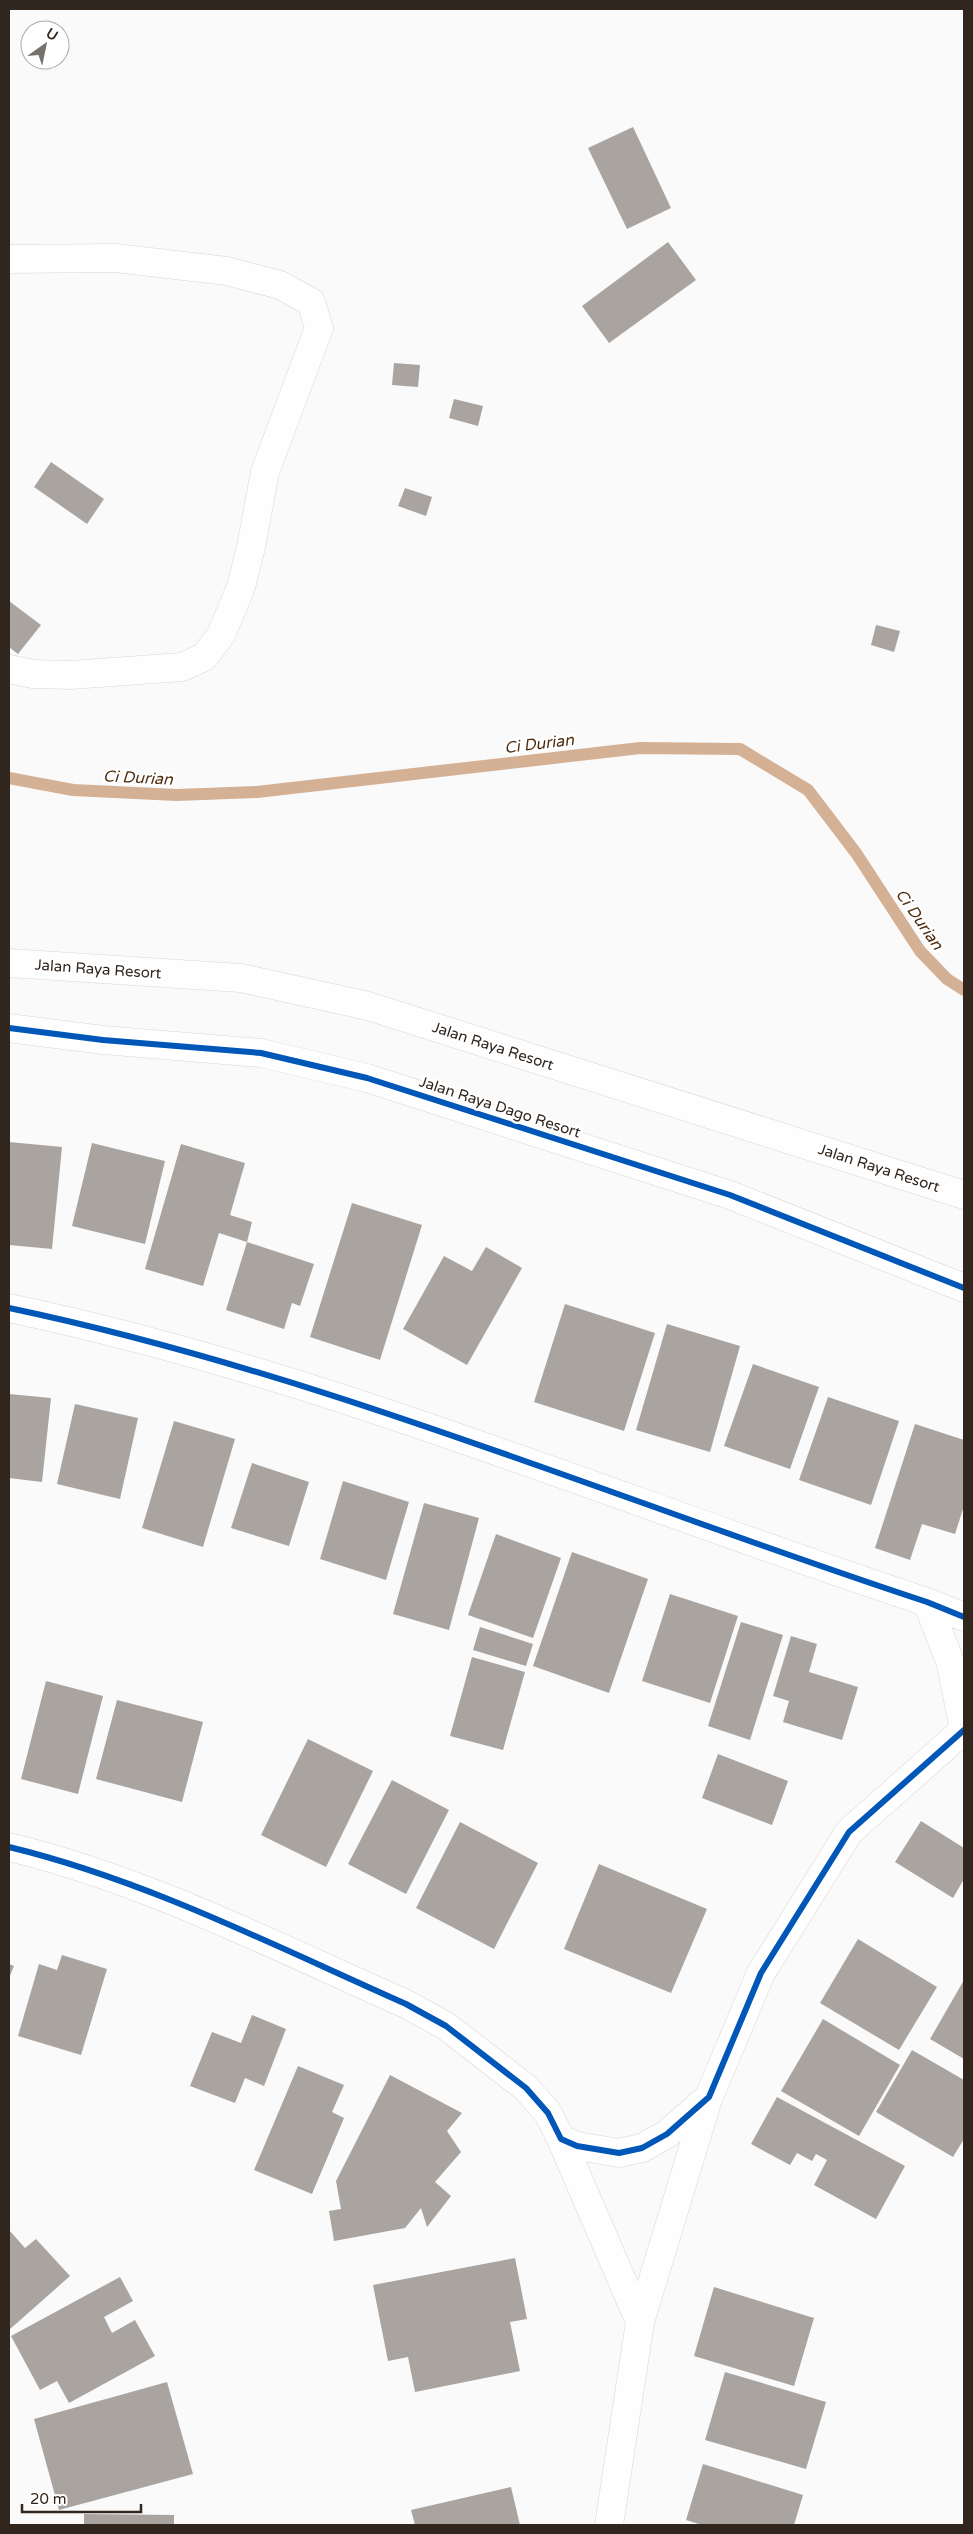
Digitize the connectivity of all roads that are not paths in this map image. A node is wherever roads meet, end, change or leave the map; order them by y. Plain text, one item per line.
1 (9, 259) edge
2 (9, 669) edge
3 (9, 963) edge
4 (9, 1028) edge
5 (964, 1195) edge
6 (964, 1288) edge
7 (9, 1308) edge
8 (927, 1602) junction
9 (964, 1617) edge
10 (964, 1730) edge
11 (9, 1847) edge
12 (709, 2097) junction
13 (561, 2138) junction
14 (640, 2322) junction
15 (609, 2525) edge

1 - 2 street
3 - 5 street, Jalan Raya Resort
4 - 6 street, Jalan Raya Dago Resort
7 - 8 street
8 - 9 street
8 - 10 street
10 - 12 street
11 - 13 street
12 - 13 street
12 - 14 street
13 - 14 street
14 - 15 street

